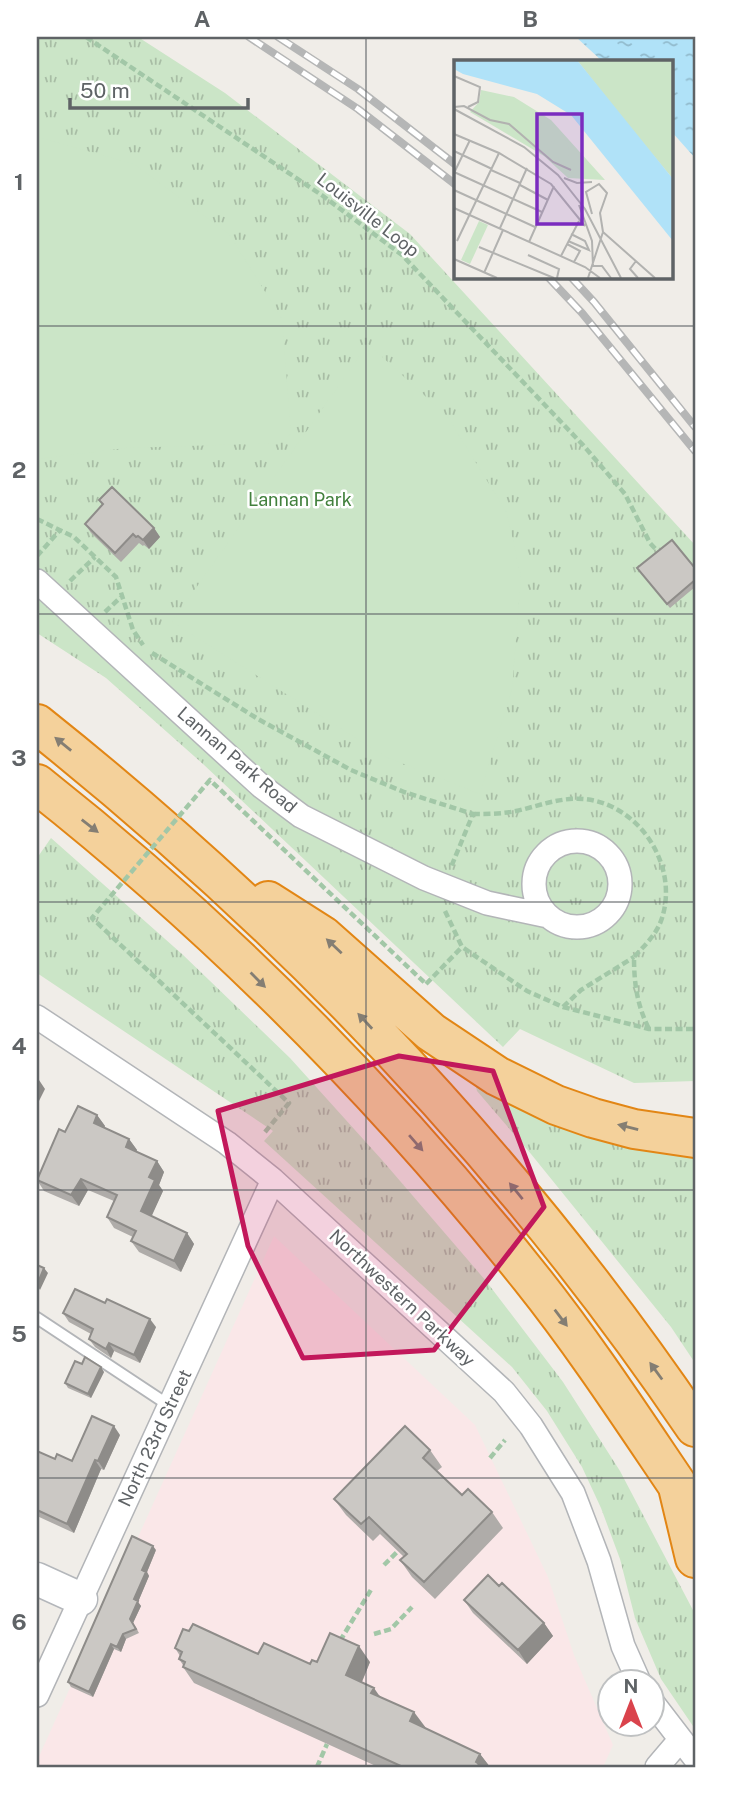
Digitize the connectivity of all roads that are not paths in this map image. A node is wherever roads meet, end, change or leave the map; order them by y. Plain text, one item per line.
1 (37, 581) edge
2 (37, 724) edge
3 (37, 784) edge
4 (190, 851) junction
5 (548, 916) dead end
6 (37, 1017) edge
7 (695, 1138) edge
8 (273, 1180) junction
9 (37, 1318) edge
10 (170, 1406) junction
11 (695, 1427) edge
12 (686, 1498) edge
13 (695, 1558) edge
14 (37, 1579) edge
15 (81, 1599) junction
16 (633, 1668) edge
17 (37, 1695) edge
18 (666, 1721) edge
19 (680, 1740) junction
20 (695, 1758) edge
21 (657, 1767) edge

1 - 5 street, Lannan Park Road
4 -> 2 highway
3 -> 12 highway
7 -> 4 highway
11 -> 4 highway
6 - 8 street, Northwestern Parkway
8 - 10 street, North 23rd Street
8 - 16 street, Northwestern Parkway
9 - 10 lane
10 - 15 street, North 23rd Street
12 - 13 highway
14 - 15 street
15 - 17 street, North 23rd Street
18 - 19 street
19 - 20 street
19 - 21 street

